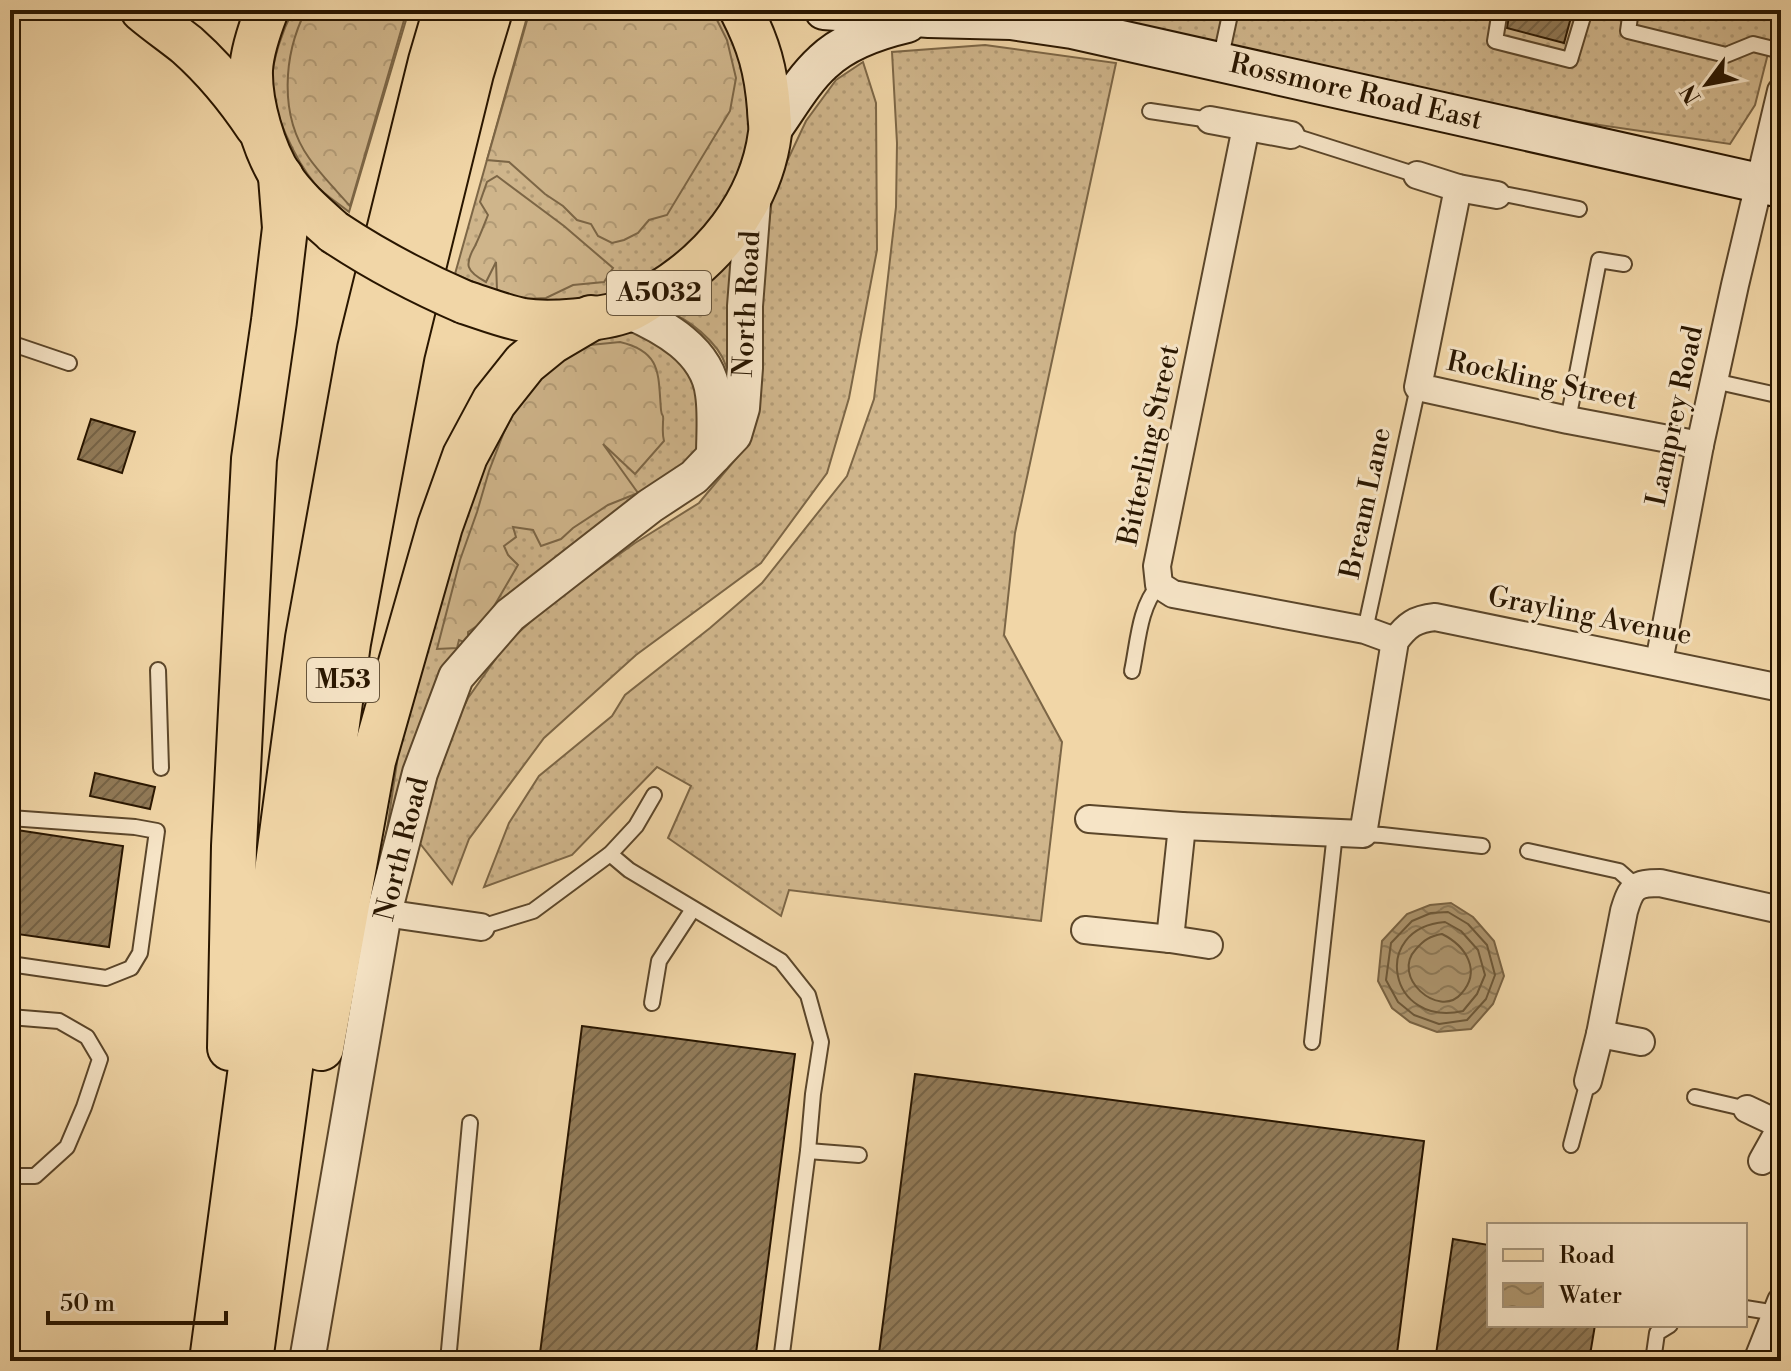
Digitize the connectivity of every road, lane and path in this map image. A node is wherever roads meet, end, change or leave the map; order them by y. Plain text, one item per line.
1 (142, 10) edge
2 (267, 10) edge
3 (446, 10) edge
4 (490, 10) edge
5 (741, 10) edge
6 (1231, 10) edge
7 (1500, 10) edge
8 (1585, 10) edge
9 (1631, 10) edge
10 (828, 11) edge
11 (910, 19) junction
12 (1781, 51) edge
13 (1220, 62) junction
14 (1781, 91) edge
15 (1150, 111) dead end
16 (1210, 120) joint
17 (1246, 127) junction
18 (770, 132) junction
19 (262, 135) junction
20 (1291, 135) joint
21 (1417, 175) joint
22 (281, 177) junction
23 (1770, 186) edge
24 (1458, 188) junction
25 (754, 190) junction
26 (1497, 195) joint
27 (1579, 209) dead end
28 (1624, 264) dead end
29 (609, 314) junction
30 (10, 343) edge
31 (69, 363) dead end
32 (1714, 381) junction
33 (1418, 387) junction
34 (1781, 396) edge
35 (1568, 420) junction
36 (1700, 445) junction
37 (714, 456) junction
38 (1159, 585) junction
39 (1365, 630) junction
40 (1395, 641) junction
41 (1659, 662) junction
42 (158, 670) dead end
43 (1132, 671) dead end
44 (1781, 688) edge
45 (161, 768) dead end
46 (654, 795) dead end
47 (10, 818) edge
48 (1089, 819) dead end
49 (1182, 826) junction
50 (1335, 833) junction
51 (1363, 834) junction
52 (1482, 846) dead end
53 (1528, 851) dead end
54 (610, 854) junction
55 (1636, 886) junction
56 (693, 909) junction
57 (1781, 910) edge
58 (384, 913) junction
59 (481, 927) joint
60 (1085, 930) dead end
61 (1170, 939) junction
62 (1209, 945) dead end
63 (10, 964) edge
64 (652, 1003) dead end
65 (10, 1017) edge
66 (1600, 1034) junction
67 (1312, 1042) dead end
68 (1641, 1042) dead end
69 (1588, 1081) joint
70 (1695, 1097) dead end
71 (1747, 1109) joint
72 (470, 1123) dead end
73 (1781, 1126) edge
74 (1571, 1145) dead end
75 (808, 1151) junction
76 (859, 1155) dead end
77 (1762, 1161) dead end
78 (10, 1176) edge
79 (225, 1270) junction
80 (1778, 1307) edge
81 (1747, 1308) edge
82 (1667, 1327) edge
83 (303, 1360) edge
84 (212, 1361) edge
85 (250, 1361) edge
86 (448, 1361) edge
87 (781, 1361) edge
88 (1653, 1361) edge
89 (1757, 1361) edge

1 - 19 main road, A5032
2 - 19 main road, A5032
3 - 79 highway, M53
4 - 85 highway, M53
5 - 18 main road, A5032
6 - 13 lane
7 - 8 lane
9 - 12 lane
10 - 11 main road, Rossmore Road East
11 - 13 main road, Rossmore Road East
11 - 18 main road, Rossmore Road East
13 - 23 main road, Rossmore Road East
14 - 23 street, Lamprey Road
15 - 16 lane
16 - 17 street
17 - 20 street
17 - 38 street, Bitterling Street
18 - 25 main road, A5032
19 - 22 main road, A5032
20 - 21 lane
21 - 24 street
22 - 29 main road, A5032, bridge
22 - 79 highway
23 - 32 street, Lamprey Road
24 - 26 street
24 - 33 street
25 - 29 main road, A5032
25 - 37 street, North Road
26 - 27 lane
28 - 35 lane
29 - 37 street, North Road
29 - 83 highway
30 - 31 lane
32 - 34 lane
32 - 36 street, Lamprey Road
33 - 35 street, Rockling Street
33 - 39 lane, Bream Lane
35 - 36 street, Rockling Street
36 - 41 street, Lamprey Road
37 - 58 street, North Road
38 - 39 street, Bitterling Street
38 - 43 lane
39 - 40 street, Bitterling Street
40 - 41 street, Grayling Avenue
40 - 51 street
41 - 44 street, Grayling Avenue
42 - 45 lane
46 - 54 lane
47 - 63 lane
48 - 49 street
49 - 50 street
49 - 61 street
50 - 51 street
50 - 67 lane
51 - 52 lane
53 - 55 lane
54 - 56 lane
54 - 59 lane
55 - 57 street
55 - 66 street
56 - 64 lane
56 - 75 lane
58 - 59 street
58 - 83 street, North Road
60 - 61 street
61 - 62 street
65 - 78 lane
66 - 68 street
66 - 69 street
69 - 74 lane
70 - 71 lane
71 - 73 street
72 - 86 lane
73 - 77 street
75 - 76 lane
75 - 87 lane
79 - 84 highway, M53
80 - 81 lane
80 - 89 street
82 - 88 lane

